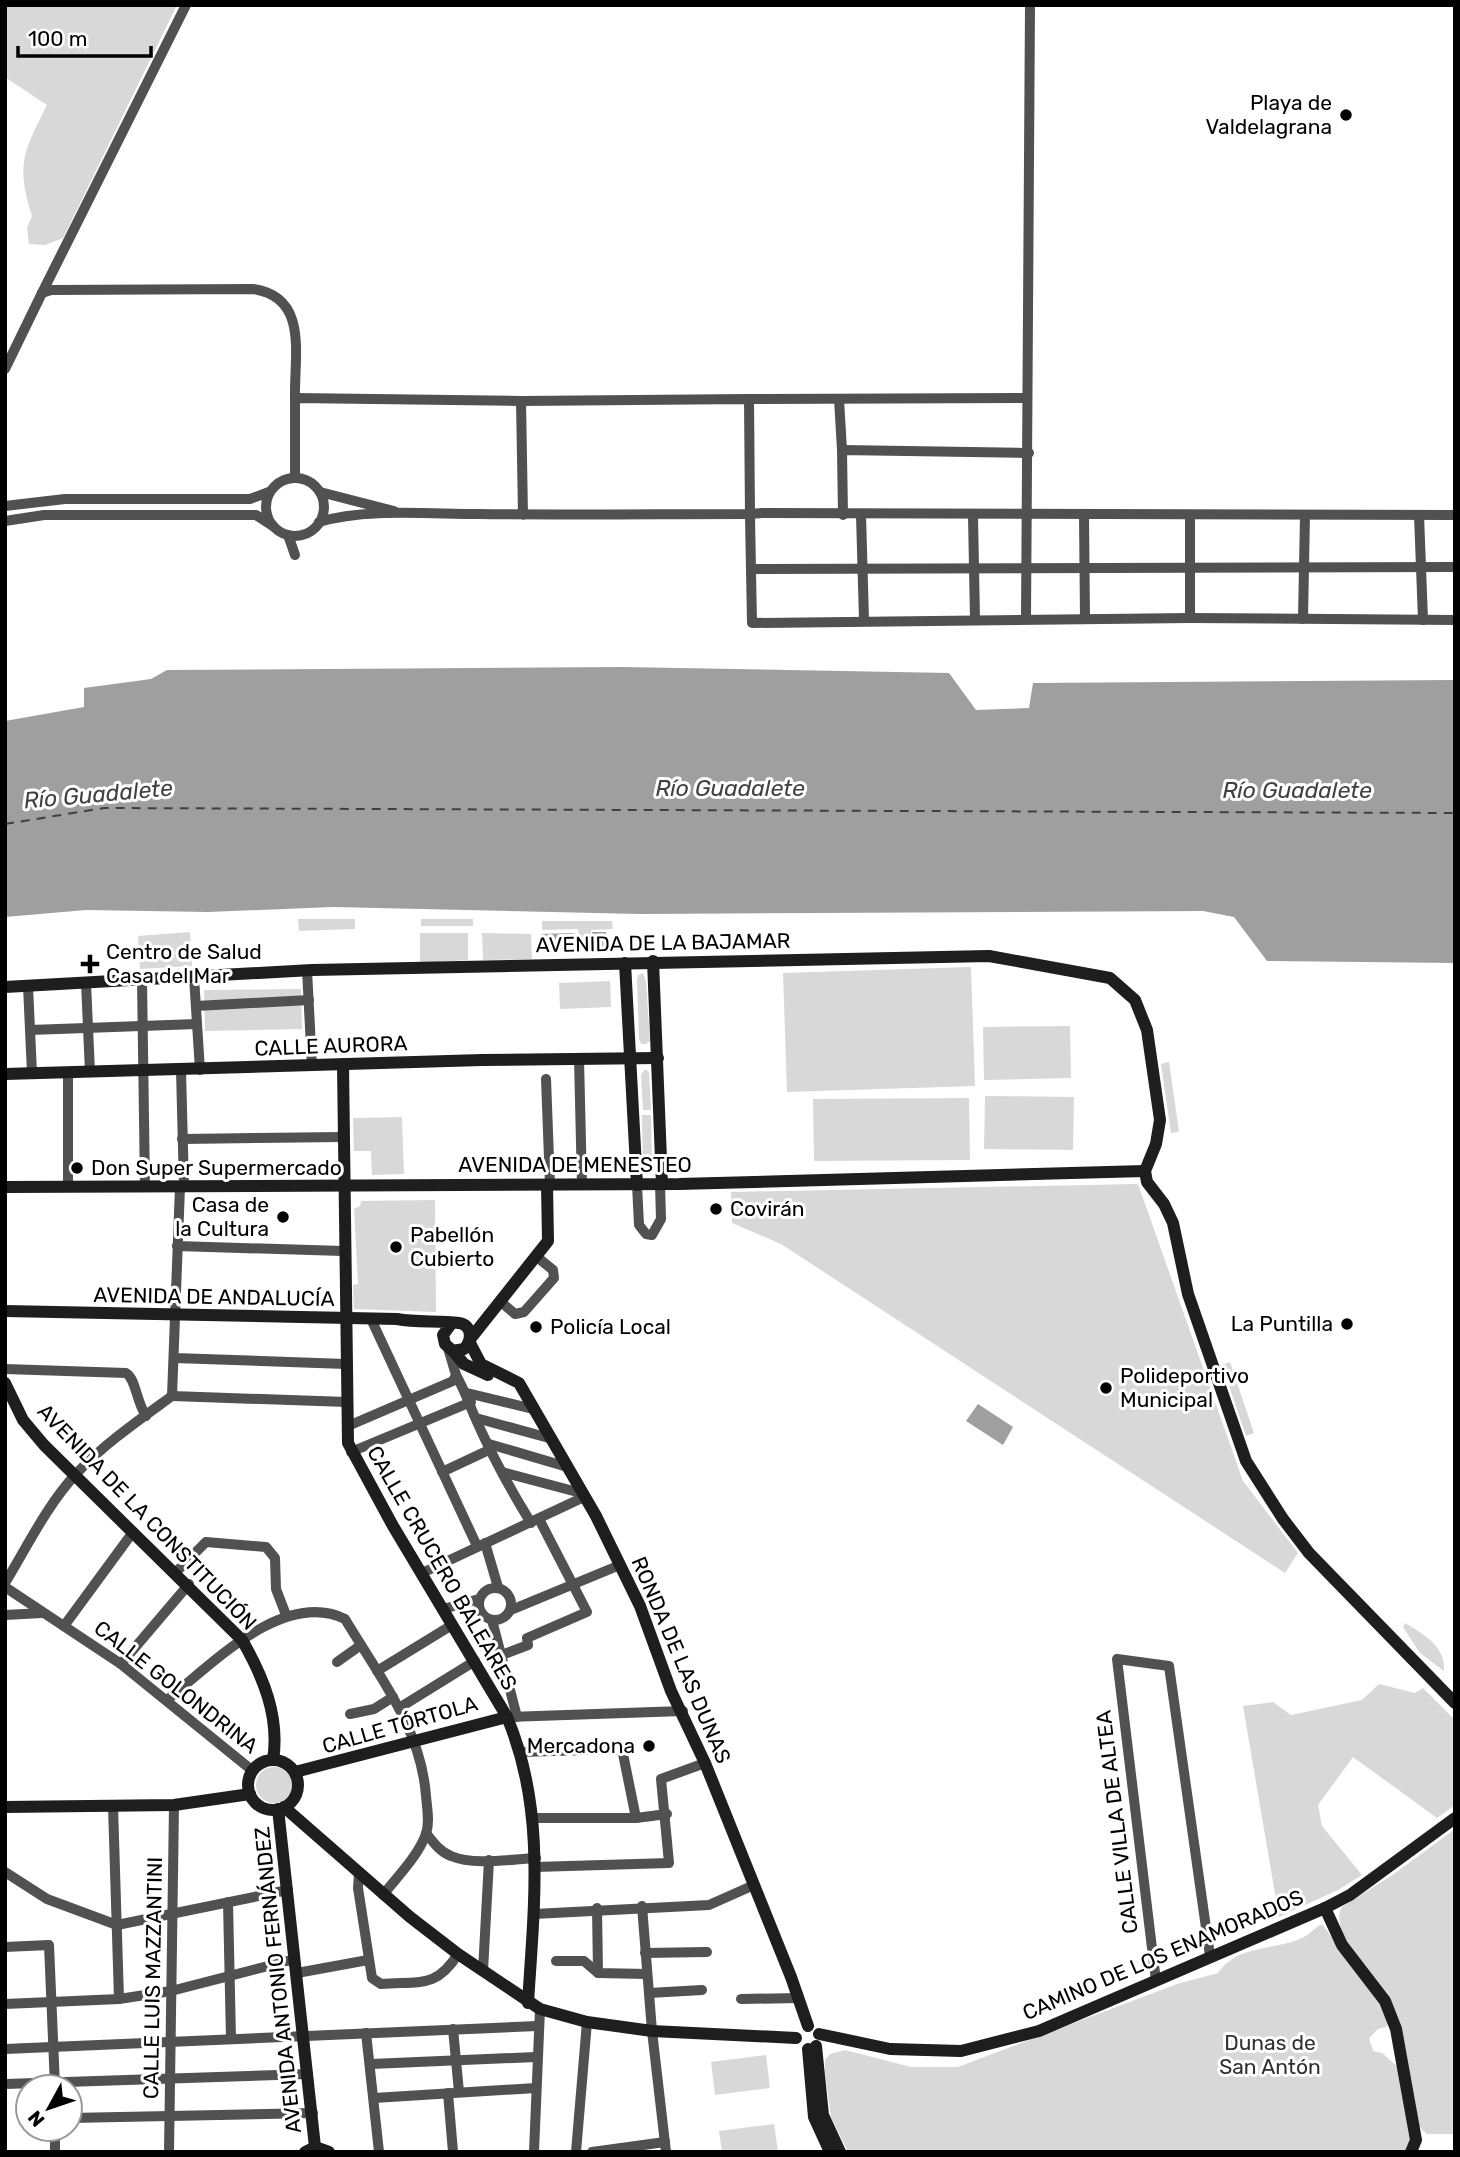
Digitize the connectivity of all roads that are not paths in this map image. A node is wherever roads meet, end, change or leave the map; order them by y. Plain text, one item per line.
1 (186, 5) edge
2 (1030, 5) edge
3 (42, 293) junction
4 (5, 369) edge
5 (295, 398) junction
6 (1027, 398) junction
7 (749, 399) junction
8 (839, 399) junction
9 (521, 401) junction
10 (842, 450) junction
11 (1029, 453) junction
12 (295, 478) junction
13 (269, 492) junction
14 (320, 492) junction
15 (65, 499) junction
16 (5, 506) edge
17 (5, 512) edge
18 (405, 514) junction
19 (523, 514) junction
20 (750, 514) junction
21 (842, 515) junction
22 (861, 515) junction
23 (1084, 515) junction
24 (1190, 515) junction
25 (1304, 515) junction
26 (1419, 515) junction
27 (1455, 515) edge
28 (973, 516) junction
29 (1028, 516) junction
30 (5, 521) edge
31 (319, 522) junction
32 (273, 526) junction
33 (288, 535) junction
34 (302, 535) junction
35 (1455, 567) edge
36 (863, 568) junction
37 (974, 568) junction
38 (1027, 568) junction
39 (1085, 568) junction
40 (1190, 568) junction
41 (1304, 568) junction
42 (1421, 568) junction
43 (751, 569) junction
44 (1190, 618) junction
45 (975, 619) junction
46 (1026, 619) junction
47 (1085, 619) junction
48 (1303, 619) junction
49 (864, 620) junction
50 (1423, 620) junction
51 (1455, 620) edge
52 (653, 961) junction
53 (625, 963) junction
54 (307, 970) junction
55 (194, 978) junction
56 (142, 980) junction
57 (86, 983) junction
58 (28, 986) junction
59 (5, 987) edge
60 (309, 1000) junction
61 (196, 1006) junction
62 (197, 1024) junction
63 (143, 1026) junction
64 (88, 1028) junction
65 (30, 1030) junction
66 (631, 1058) junction
67 (658, 1058) junction
68 (579, 1059) junction
69 (343, 1064) junction
70 (312, 1066) junction
71 (181, 1070) junction
72 (200, 1070) junction
73 (144, 1071) junction
74 (90, 1072) junction
75 (32, 1073) junction
76 (68, 1073) junction
77 (5, 1074) edge
78 (546, 1079) dead end
79 (343, 1137) junction
80 (182, 1139) junction
81 (1145, 1171) junction
82 (661, 1184) junction
83 (549, 1185) junction
84 (582, 1185) junction
85 (637, 1185) junction
86 (5, 1187) edge
87 (68, 1187) junction
88 (145, 1187) junction
89 (182, 1187) junction
90 (343, 1187) junction
91 (177, 1246) junction
92 (343, 1251) junction
93 (537, 1257) junction
94 (498, 1305) junction
95 (5, 1311) edge
96 (174, 1316) junction
97 (346, 1319) junction
98 (371, 1319) junction
99 (452, 1328) junction
100 (470, 1341) junction
101 (450, 1349) junction
102 (174, 1358) junction
103 (346, 1364) junction
104 (5, 1369) edge
105 (456, 1375) junction
106 (5, 1383) edge
107 (519, 1383) junction
108 (173, 1396) junction
109 (469, 1397) junction
110 (407, 1400) junction
111 (347, 1402) junction
112 (533, 1409) junction
113 (146, 1416) junction
114 (476, 1418) junction
115 (348, 1426) junction
116 (549, 1438) junction
117 (490, 1447) junction
118 (351, 1452) junction
119 (564, 1466) junction
120 (442, 1472) junction
121 (502, 1472) junction
122 (75, 1475) junction
123 (582, 1495) junction
124 (535, 1521) junction
125 (133, 1532) junction
126 (481, 1545) junction
127 (620, 1565) junction
128 (176, 1572) junction
129 (422, 1573) junction
130 (189, 1584) junction
131 (5, 1585) edge
132 (574, 1585) junction
133 (499, 1587) junction
134 (479, 1599) junction
135 (443, 1609) junction
136 (510, 1610) junction
137 (43, 1613) junction
138 (5, 1615) edge
139 (286, 1615) junction
140 (492, 1620) junction
141 (452, 1625) junction
142 (64, 1626) junction
143 (242, 1640) junction
144 (361, 1645) junction
145 (499, 1656) junction
146 (475, 1661) junction
147 (337, 1662) dead end
148 (121, 1664) junction
149 (377, 1671) junction
150 (393, 1697) junction
151 (167, 1700) junction
152 (1455, 1703) edge
153 (399, 1708) junction
154 (682, 1711) junction
155 (350, 1714) dead end
156 (512, 1717) junction
157 (417, 1742) junction
158 (520, 1752) junction
159 (272, 1760) junction
160 (705, 1763) junction
161 (253, 1771) junction
162 (295, 1773) junction
163 (250, 1794) junction
164 (174, 1805) junction
165 (113, 1806) junction
166 (5, 1807) edge
167 (281, 1808) junction
168 (667, 1814) junction
169 (534, 1818) junction
170 (636, 1818) junction
171 (1455, 1818) edge
172 (426, 1833) junction
173 (489, 1860) junction
174 (536, 1862) junction
175 (5, 1871) edge
176 (359, 1874) junction
177 (754, 1885) junction
178 (288, 1890) junction
179 (383, 1895) junction
180 (229, 1902) junction
181 (642, 1906) junction
182 (597, 1908) junction
183 (1325, 1908) junction
184 (171, 1913) junction
185 (534, 1914) junction
186 (117, 1925) junction
187 (5, 1947) edge
188 (707, 1952) dead end
189 (645, 1953) junction
190 (458, 1954) junction
191 (1210, 1956) junction
192 (295, 1959) junction
193 (368, 1960) junction
194 (555, 1961) dead end
195 (483, 1971) junction
196 (297, 1973) junction
197 (598, 1973) junction
198 (647, 1974) junction
199 (230, 1975) junction
200 (1156, 1981) junction
201 (702, 1990) dead end
202 (171, 1991) junction
203 (649, 1993) junction
204 (799, 1998) junction
205 (119, 1999) junction
206 (741, 1999) dead end
207 (5, 2004) edge
208 (51, 2004) junction
209 (534, 2006) junction
210 (587, 2022) junction
211 (537, 2026) junction
212 (808, 2026) junction
213 (453, 2029) junction
214 (652, 2031) junction
215 (366, 2033) junction
216 (304, 2037) junction
217 (796, 2038) junction
218 (231, 2039) junction
219 (171, 2043) junction
220 (814, 2043) junction
221 (54, 2048) junction
222 (5, 2049) edge
223 (536, 2057) junction
224 (456, 2060) junction
225 (371, 2064) junction
226 (55, 2073) edge
227 (308, 2074) junction
228 (173, 2080) junction
229 (84, 2084) edge
230 (536, 2088) junction
231 (459, 2092) junction
232 (448, 2093) junction
233 (374, 2098) junction
234 (313, 2113) junction
235 (170, 2114) junction
236 (84, 2117) edge
237 (1414, 2146) edge
238 (665, 2147) edge
239 (310, 2150) edge
240 (169, 2152) edge
241 (328, 2152) edge
242 (379, 2152) edge
243 (453, 2152) edge
244 (534, 2152) edge
245 (576, 2152) edge
246 (592, 2152) edge
247 (830, 2152) edge
248 (840, 2152) edge

1 - 3 street
2 - 6 street
3 - 4 street
3 - 5 street
5 - 9 street
5 - 12 street
6 - 8 street
6 - 11 street
7 - 8 street
7 - 9 street
7 - 20 street
8 - 10 street
9 - 19 street
10 - 11 street
10 - 21 street
11 - 29 street
12 - 13 street
12 - 14 street
13 - 15 street
13 - 32 street
14 - 18 street
14 - 31 street
15 - 16 street
15 - 17 street
18 - 19 street
18 - 31 street
19 - 20 street
20 - 21 street
20 - 43 street
21 - 22 street
22 - 28 street
22 - 36 street
23 - 24 street
23 - 29 street
23 - 39 street
24 - 25 street
24 - 40 street
25 - 26 street
25 - 41 street
26 - 27 street
26 - 42 street
28 - 29 street
28 - 37 street
29 - 38 street
30 - 32 street
31 - 34 street
32 - 33 street
33 - 34 street
33 - 34 street
35 - 42 street
36 - 37 street
36 - 43 street
36 - 49 street
37 - 38 street
37 - 45 street
38 - 39 street
38 - 46 street
39 - 40 street
39 - 47 street
40 - 41 street
40 - 44 street
41 - 42 street
41 - 48 street
42 - 50 street
43 - 49 street
44 - 47 street
44 - 48 street
45 - 46 street
45 - 49 street
46 - 47 street
48 - 50 street
50 - 51 street
52 - 53 street, AVENIDA DE LA BAJAMAR
52 - 67 street
52 - 81 street, AVENIDA DE LA BAJAMAR
53 - 54 street, AVENIDA DE LA BAJAMAR
53 - 66 street
54 - 55 street, AVENIDA DE LA BAJAMAR
54 - 60 street
55 - 56 street, AVENIDA DE LA BAJAMAR
55 - 61 street
56 - 57 street, AVENIDA DE LA BAJAMAR
56 - 63 street
57 - 58 street, AVENIDA DE LA BAJAMAR
57 - 64 street
58 - 59 street, AVENIDA DE LA BAJAMAR
58 - 65 street
60 - 61 street
60 - 70 street
61 - 62 street
62 - 63 street
62 - 72 street
63 - 64 street
63 - 73 street
64 - 65 street
64 - 74 street
65 - 75 street
66 - 67 street, CALLE AURORA
66 - 68 street, CALLE AURORA
66 - 85 street
67 - 82 street
68 - 69 street, CALLE AURORA
68 - 84 street
69 - 70 street, CALLE AURORA
69 - 79 street, CALLE CRUCERO BALEARES
70 - 72 street, CALLE AURORA
71 - 72 street, CALLE AURORA
71 - 73 street, CALLE AURORA
71 - 80 street
73 - 74 street, CALLE AURORA
73 - 88 street
74 - 76 street, CALLE AURORA
75 - 76 street, CALLE AURORA
75 - 77 street, CALLE AURORA
76 - 87 street
78 - 83 street
79 - 80 street
79 - 90 street, CALLE CRUCERO BALEARES
80 - 89 street
81 - 82 street, AVENIDA DE MENESTEO
81 - 152 street
82 - 85 street, AVENIDA DE MENESTEO
82 - 85 street
83 - 84 street, AVENIDA DE MENESTEO
83 - 90 street, AVENIDA DE MENESTEO
83 - 93 street
84 - 85 street, AVENIDA DE MENESTEO
86 - 87 street, AVENIDA DE MENESTEO
87 - 88 street, AVENIDA DE MENESTEO
88 - 89 street, AVENIDA DE MENESTEO
89 - 90 street, AVENIDA DE MENESTEO
89 - 91 street
90 - 92 street, CALLE CRUCERO BALEARES
91 - 92 street
91 - 96 street
92 - 97 street, CALLE CRUCERO BALEARES
93 - 94 street
93 - 94 street
94 - 99 street
94 - 100 street
95 - 96 street, AVENIDA DE ANDALUCÍA
96 - 97 street, AVENIDA DE ANDALUCÍA
96 - 102 street
97 - 98 street, AVENIDA DE ANDALUCÍA
97 - 103 street, CALLE CRUCERO BALEARES
98 - 99 street, AVENIDA DE ANDALUCÍA
98 - 110 street
99 - 100 street
99 - 101 street
100 - 101 street
100 - 107 street
101 - 105 street
101 - 107 street
102 - 103 street
102 - 108 street
103 - 111 street, CALLE CRUCERO BALEARES
104 - 113 street
105 - 109 street
105 - 110 street
106 - 122 street, AVENIDA DE LA CONSTITUCIÓN
107 - 112 street, RONDA DE LAS DUNAS
108 - 111 street
108 - 113 street
109 - 112 street
109 - 114 street
109 - 118 street
110 - 115 street
110 - 120 street
111 - 115 street, CALLE CRUCERO BALEARES
112 - 116 street, RONDA DE LAS DUNAS
113 - 122 street
114 - 116 street
114 - 117 street
115 - 118 street, CALLE CRUCERO BALEARES
116 - 119 street, RONDA DE LAS DUNAS
117 - 119 street
117 - 120 street
117 - 121 street
118 - 129 street, CALLE CRUCERO BALEARES
119 - 123 street, RONDA DE LAS DUNAS
120 - 126 street
121 - 123 street
121 - 124 street
122 - 125 street, AVENIDA DE LA CONSTITUCIÓN
122 - 131 street
123 - 124 street
123 - 127 street, RONDA DE LAS DUNAS
124 - 126 street
124 - 132 street
125 - 128 street, AVENIDA DE LA CONSTITUCIÓN
125 - 142 street
126 - 129 street
126 - 133 street
127 - 132 street
127 - 154 street, RONDA DE LAS DUNAS
128 - 130 street, AVENIDA DE LA CONSTITUCIÓN
128 - 139 street
129 - 135 street, CALLE CRUCERO BALEARES
130 - 143 street, AVENIDA DE LA CONSTITUCIÓN
130 - 148 street
131 - 137 street, CALLE GOLONDRINA
132 - 136 street
132 - 145 street
133 - 134 street
133 - 136 street
134 - 135 street
134 - 140 street
135 - 141 street, CALLE CRUCERO BALEARES
136 - 140 street
137 - 138 street
137 - 142 street, CALLE GOLONDRINA
139 - 143 street
139 - 144 street
140 - 145 street
141 - 146 street, CALLE CRUCERO BALEARES
141 - 149 street
142 - 148 street, CALLE GOLONDRINA
143 - 151 street
143 - 159 street, AVENIDA DE LA CONSTITUCIÓN
144 - 147 street
144 - 149 street
145 - 156 street
146 - 153 street
146 - 156 street, CALLE CRUCERO BALEARES
148 - 151 street, CALLE GOLONDRINA
149 - 150 street
150 - 153 street
150 - 155 street
151 - 161 street, CALLE GOLONDRINA
153 - 157 street
154 - 156 street, CALLE TÓRTOLA
154 - 160 street, RONDA DE LAS DUNAS
156 - 157 street, CALLE TÓRTOLA
156 - 158 street, CALLE CRUCERO BALEARES
157 - 162 street, CALLE TÓRTOLA
157 - 172 street
158 - 169 street, CALLE CRUCERO BALEARES
158 - 170 street
159 - 161 street
159 - 162 street
160 - 168 street
160 - 177 street, RONDA DE LAS DUNAS
161 - 163 street
162 - 167 street
163 - 164 street
163 - 167 street
164 - 165 street
164 - 184 street, CALLE LUIS MAZZANTINI
165 - 166 street
165 - 186 street
167 - 176 street
167 - 178 street, AVENIDA ANTONIO FERNÁNDEZ
168 - 170 street
168 - 174 street
169 - 170 street
169 - 174 street, CALLE CRUCERO BALEARES
171 - 183 street, CAMINO DE LOS ENAMORADOS
172 - 173 street
172 - 179 street
173 - 174 street
173 - 195 street
174 - 185 street, CALLE CRUCERO BALEARES
175 - 186 street
176 - 179 street
176 - 193 street
177 - 181 street
177 - 204 street, RONDA DE LAS DUNAS
178 - 180 street
178 - 192 street, AVENIDA ANTONIO FERNÁNDEZ
179 - 190 street
180 - 184 street
180 - 199 street
181 - 182 street
181 - 189 street
182 - 185 street
182 - 197 street
183 - 191 street, CAMINO DE LOS ENAMORADOS
183 - 237 street
184 - 186 street
184 - 202 street, CALLE LUIS MAZZANTINI
185 - 209 street, CALLE CRUCERO BALEARES
186 - 205 street
187 - 208 street
188 - 189 street
189 - 198 street
190 - 193 street
190 - 195 street
191 - 200 street, CAMINO DE LOS ENAMORADOS
191 - 200 street, CALLE VILLA DE ALTEA
192 - 196 street, AVENIDA ANTONIO FERNÁNDEZ
192 - 199 street
193 - 196 street
194 - 197 street
195 - 209 street
196 - 216 street, AVENIDA ANTONIO FERNÁNDEZ
197 - 198 street
198 - 203 street
199 - 202 street
199 - 218 street
200 - 220 street, CAMINO DE LOS ENAMORADOS
201 - 203 street
202 - 205 street
202 - 219 street, CALLE LUIS MAZZANTINI
203 - 214 street
204 - 206 street
204 - 212 street, RONDA DE LAS DUNAS
205 - 208 street
207 - 208 street
208 - 221 street
209 - 210 street
209 - 211 street
210 - 214 street
210 - 245 street
211 - 213 street
211 - 223 street
212 - 217 street
212 - 220 street
213 - 215 street
213 - 224 street
214 - 217 street
214 - 238 street
215 - 216 street
215 - 225 street
216 - 218 street
216 - 227 street, AVENIDA ANTONIO FERNÁNDEZ
217 - 220 street
218 - 219 street
219 - 221 street
219 - 228 street, CALLE LUIS MAZZANTINI
220 - 247 street
220 - 248 street
221 - 222 street
221 - 226 street
223 - 224 street
223 - 230 street
224 - 225 street
224 - 231 street
225 - 233 street
227 - 228 street
227 - 234 street, AVENIDA ANTONIO FERNÁNDEZ
228 - 229 street
228 - 235 street, CALLE LUIS MAZZANTINI
230 - 231 street
230 - 244 street
231 - 232 street
232 - 233 street
232 - 243 street
233 - 242 street
234 - 235 street
234 - 239 street, AVENIDA ANTONIO FERNÁNDEZ
235 - 236 street
235 - 240 street, CALLE LUIS MAZZANTINI
238 - 246 street
239 - 241 street

